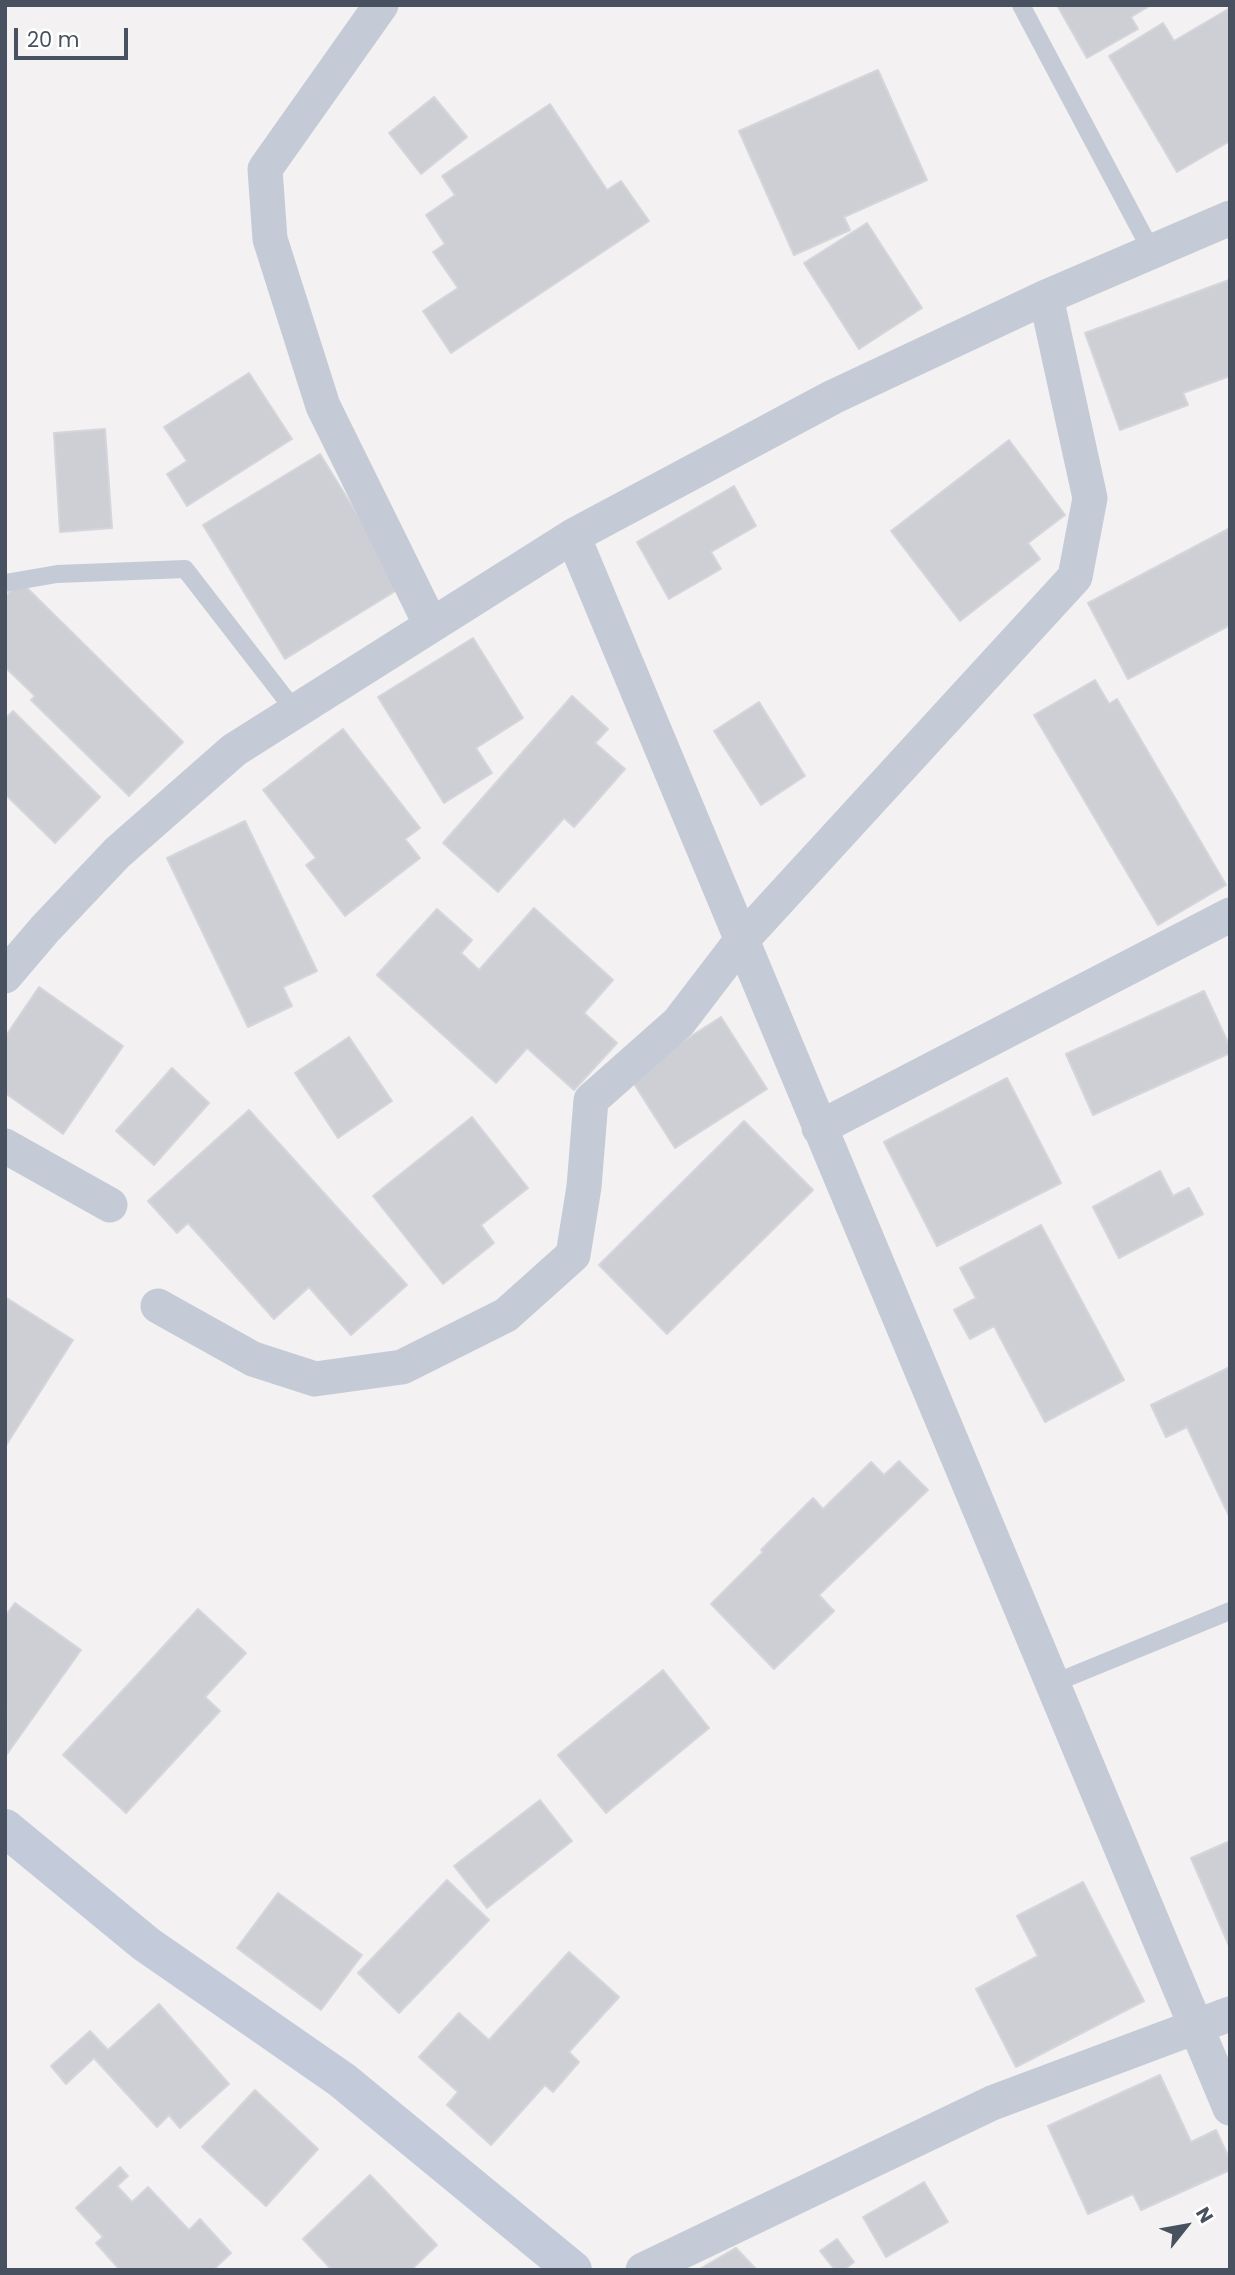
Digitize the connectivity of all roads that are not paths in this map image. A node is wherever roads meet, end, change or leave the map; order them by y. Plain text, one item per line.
1 (381, 5) edge
2 (1021, 5) edge
3 (1230, 219) edge
4 (1152, 252) junction
5 (1046, 297) junction
6 (573, 536) junction
7 (5, 583) edge
8 (431, 625) junction
9 (295, 711) junction
10 (1230, 915) edge
11 (741, 941) junction
12 (5, 976) edge
13 (819, 1128) junction
14 (5, 1146) edge
15 (110, 1205) dead end
16 (158, 1306) dead end
17 (1230, 1611) edge
18 (1052, 1684) junction
19 (5, 1828) edge
20 (1230, 2014) edge
21 (1196, 2026) junction
22 (1230, 2108) edge
23 (573, 2270) edge
24 (643, 2270) edge

1 - 8 street
2 - 4 lane
3 - 4 street
4 - 5 street
5 - 6 street
5 - 11 street
6 - 8 street
6 - 11 street
7 - 9 lane
8 - 9 street
9 - 12 street
10 - 13 street
11 - 13 street
11 - 16 street
13 - 18 street
14 - 15 street
17 - 18 lane
18 - 21 street
19 - 23 street
20 - 21 street
21 - 22 street
21 - 24 street

